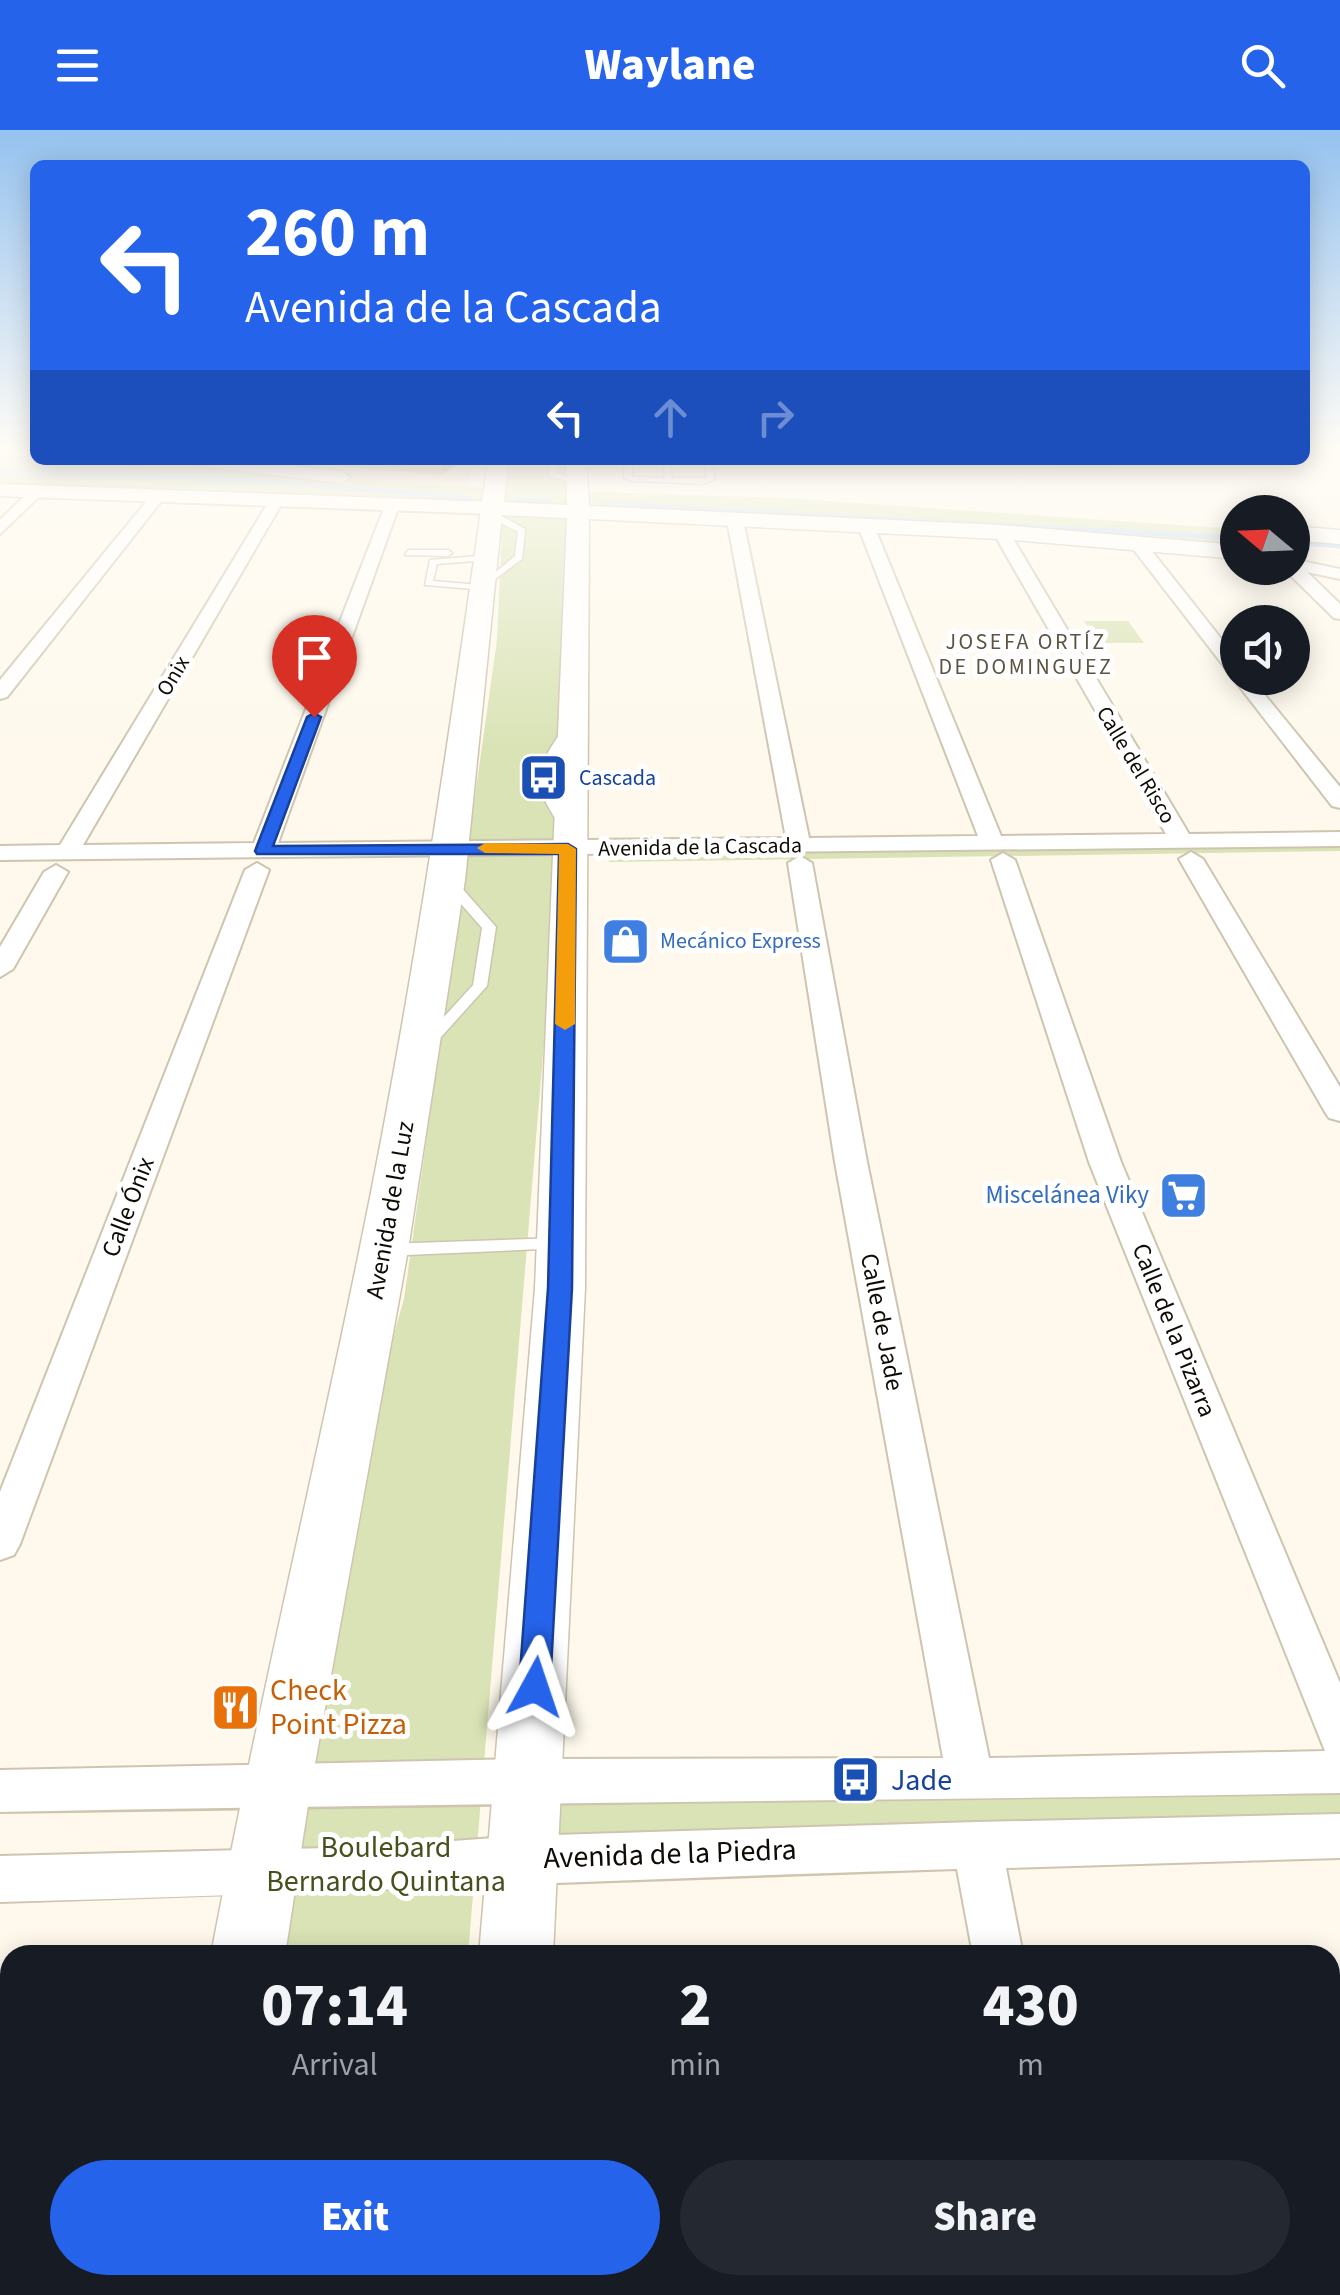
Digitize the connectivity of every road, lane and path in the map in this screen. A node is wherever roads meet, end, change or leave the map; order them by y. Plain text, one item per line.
1 (116, 549) edge
2 (248, 549) edge
3 (376, 549) edge
4 (491, 549) edge
5 (570, 549) edge
6 (741, 549) edge
7 (875, 549) edge
8 (1011, 549) edge
9 (1141, 549) edge
10 (408, 553) dead end
11 (1340, 561) edge
12 (1310, 562) edge
13 (1310, 566) edge
14 (486, 570) junction
15 (1340, 574) edge
16 (1310, 582) edge
17 (1340, 614) edge
18 (1220, 651) edge
19 (0, 693) edge
20 (1255, 695) edge
21 (1340, 801) edge
22 (1340, 839) edge
23 (568, 848) junction
24 (1186, 851) junction
25 (998, 852) junction
26 (0, 853) edge
27 (799, 854) junction
28 (1340, 858) edge
29 (260, 860) junction
30 (62, 862) junction
31 (458, 862) junction
32 (0, 873) edge
33 (0, 969) edge
34 (1340, 1112) edge
35 (561, 1244) junction
36 (405, 1250) junction
37 (0, 1544) edge
38 (1340, 1737) edge
39 (1340, 1772) edge
40 (970, 1779) junction
41 (527, 1780) junction
42 (277, 1786) junction
43 (0, 1791) edge
44 (1340, 1836) edge
45 (977, 1844) junction
46 (520, 1859) junction
47 (262, 1873) junction
48 (0, 1879) edge
49 (250, 1945) edge
50 (516, 1945) edge
51 (996, 1945) edge

1 - 19 street
2 - 30 street, Onix
3 - 29 street, Calle Ónix
4 - 14 main road, Avenida de la Luz
5 - 23 main road
6 - 27 street, Calle de Jade
7 - 25 street, Calle de la Pizarra
8 - 24 street, Calle del Risco
9 - 18 street
10 - 14 lane
11 - 12 main road
13 - 15 street
14 - 14 lane
14 - 31 main road, Avenida de la Luz
16 - 17 street
20 - 21 street
22 - 24 street, Avenida de la Cascada
23 - 27 street, Avenida de la Cascada
23 - 31 street, Avenida de la Cascada
23 - 35 main road
24 - 25 street, Avenida de la Cascada
24 - 28 street, Avenida de la Cascada
24 - 34 street, Calle del Risco
25 - 27 street, Avenida de la Cascada
25 - 38 street, Calle de la Pizarra
26 - 30 street, Avenida de la Cascada
27 - 40 street, Calle de Jade
29 - 30 street, Avenida de la Cascada
29 - 31 street, Avenida de la Cascada
29 - 37 street, Calle Ónix
30 - 32 street, Avenida de la Cascada
30 - 33 street, Onix
31 - 36 main road, Avenida de la Luz
35 - 36 lane
35 - 41 main road
36 - 42 main road, Avenida de la Luz
39 - 40 street
40 - 41 street
41 - 42 street
41 - 46 main road
42 - 43 street
42 - 47 main road, Avenida de la Luz
44 - 45 street, Avenida de la Piedra
45 - 46 street, Avenida de la Piedra
45 - 51 street
46 - 47 street, Avenida de la Piedra
46 - 50 main road
47 - 48 street, Avenida de la Piedra
47 - 49 main road, Avenida de la Luz

